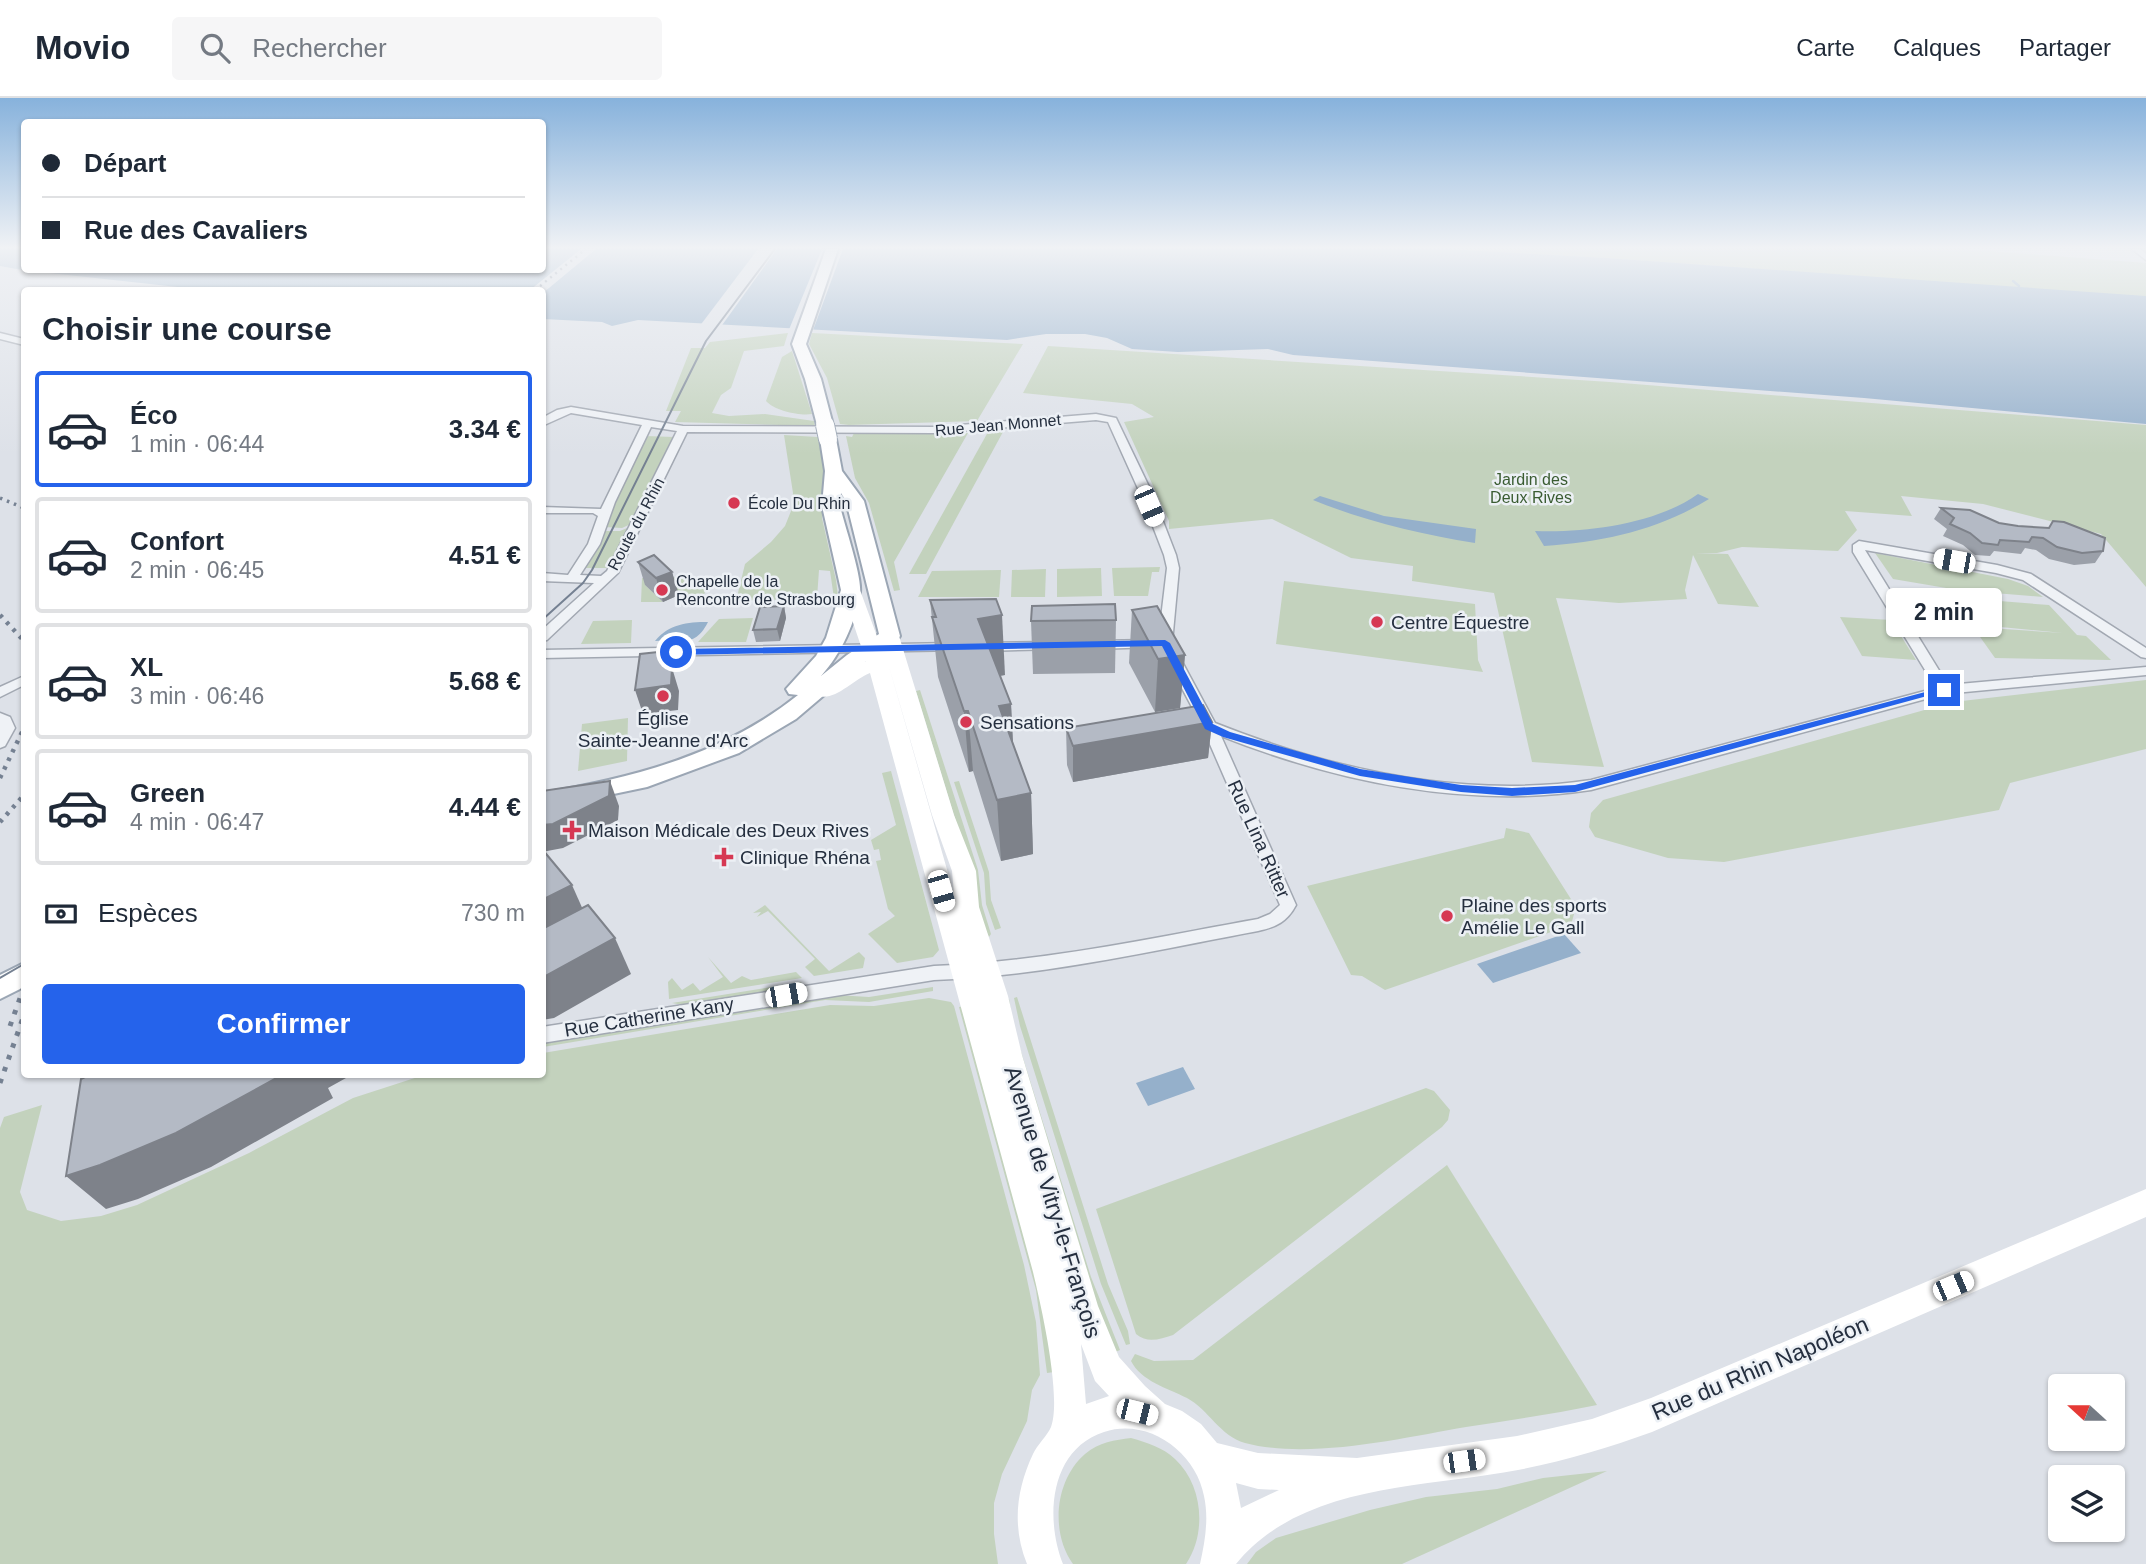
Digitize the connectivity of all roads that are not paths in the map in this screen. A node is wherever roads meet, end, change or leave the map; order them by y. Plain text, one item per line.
1 (808, 317) edge
2 (0, 336) edge
3 (21, 341) edge
4 (546, 421) edge
5 (647, 425) junction
6 (683, 429) junction
7 (834, 471) junction
8 (546, 510) edge
9 (605, 515) junction
10 (546, 576) edge
11 (573, 577) junction
12 (605, 580) junction
13 (851, 590) junction
14 (546, 633) edge
15 (1165, 643) junction
16 (830, 649) junction
17 (883, 649) junction
18 (546, 654) edge
19 (2146, 654) edge
20 (2146, 671) edge
21 (21, 682) edge
22 (1944, 690) junction
23 (0, 693) edge
24 (0, 718) edge
25 (1209, 726) junction
26 (0, 743) edge
27 (546, 787) edge
28 (546, 800) edge
29 (976, 972) junction
30 (21, 976) edge
31 (0, 988) edge
32 (21, 988) edge
33 (0, 1000) edge
34 (546, 1034) edge
35 (2146, 1203) edge
36 (1153, 1416) junction
37 (1067, 1436) junction
38 (1208, 1458) junction
39 (1357, 1476) junction
40 (1220, 1559) edge
41 (1043, 1562) edge

1 - 7 main road
2 - 3 street
4 - 5 street, Rue Jean Monnet
5 - 6 street, Rue Jean Monnet
5 - 9 street, Route du Rhin
6 - 12 street, Route du Rhin
6 - 15 street, Rue Jean Monnet
7 - 13 main road
7 - 17 main road
8 - 9 street
9 - 11 street, Route du Rhin
10 - 11 street
11 - 12 street
12 - 14 street, Route du Rhin
13 - 16 main road
13 - 17 main road, Avenue de Vitry-le-François
15 - 17 street
15 - 25 street, Rue Lina Ritter
16 - 17 street
16 - 18 street
16 - 27 main road
17 - 28 main road
17 - 29 main road, Avenue de Vitry-le-François
19 - 22 street
20 - 22 street
21 - 23 street
22 - 25 street
24 - 26 street
25 - 29 street, Rue Lina Ritter
29 - 34 street, Rue Catherine Kany
29 - 36 main road, Avenue de Vitry-le-François
29 - 37 main road, Avenue de Vitry-le-François
30 - 31 main road
32 - 33 main road
35 - 39 main road, Rue du Rhin Napoléon
36 - 37 main road
36 - 38 main road
37 - 41 main road
38 - 39 main road, Rue du Rhin Napoléon
38 - 40 main road
39 - 40 main road, Rue du Rhin Napoléon

